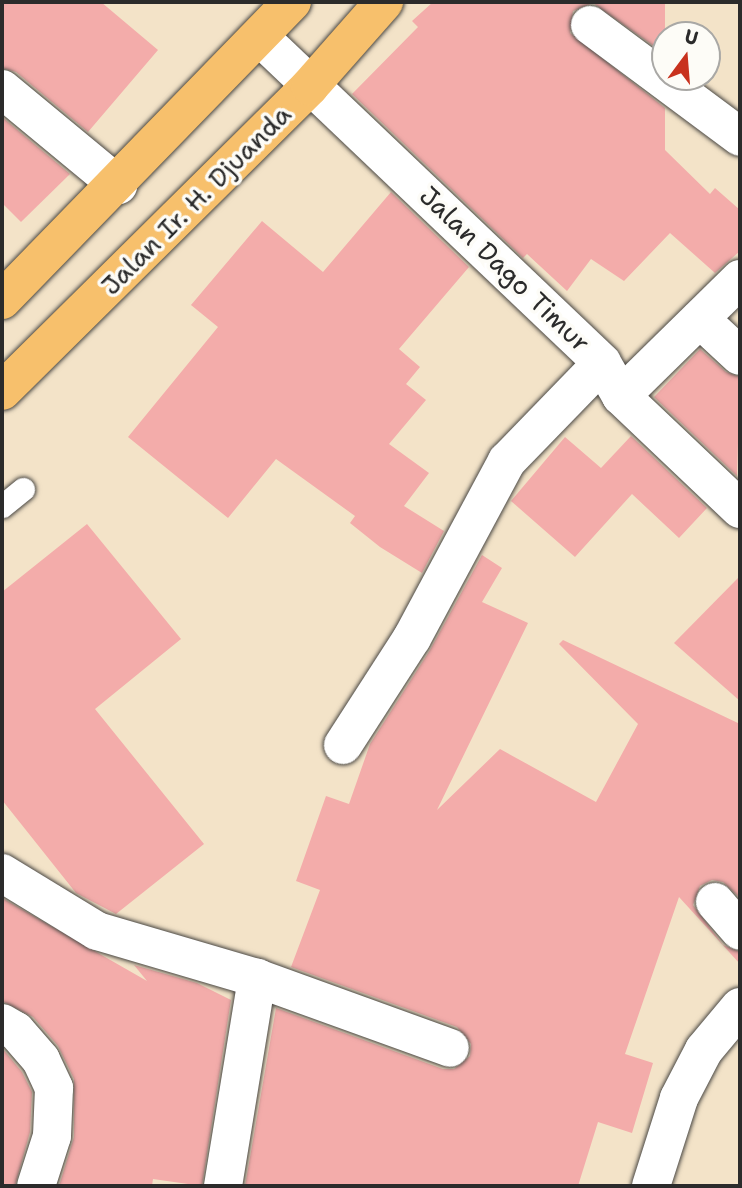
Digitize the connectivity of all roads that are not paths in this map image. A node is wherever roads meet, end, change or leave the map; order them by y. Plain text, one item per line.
1 (292, 2) edge
2 (384, 2) edge
3 (590, 25) dead end
4 (260, 37) junction
5 (310, 86) junction
6 (2, 89) edge
7 (740, 137) edge
8 (118, 185) junction
9 (740, 279) edge
10 (2, 300) edge
11 (700, 319) junction
12 (740, 356) edge
13 (602, 363) junction
14 (2, 391) edge
15 (621, 396) junction
16 (23, 489) dead end
17 (2, 506) edge
18 (740, 509) edge
19 (343, 745) dead end
20 (2, 873) edge
21 (715, 902) dead end
22 (740, 931) edge
23 (257, 978) junction
24 (740, 1007) edge
25 (2, 1023) edge
26 (450, 1048) dead end
27 (36, 1186) edge
28 (223, 1186) edge
29 (650, 1186) edge

1 - 4 main road
2 - 5 main road, Jalan Ir. H. Djuanda
3 - 7 street
4 - 5 street, Jalan Dago Timur
4 - 8 main road
5 - 13 street, Jalan Dago Timur
5 - 14 main road, Jalan Ir. H. Djuanda
6 - 8 street
8 - 10 main road
9 - 11 street
11 - 12 street
11 - 15 street
13 - 15 street, Jalan Dago Timur
13 - 19 street
15 - 18 street, Jalan Dago Timur
16 - 17 lane
20 - 23 street
21 - 22 street
23 - 26 street
23 - 28 street
24 - 29 street
25 - 27 street

